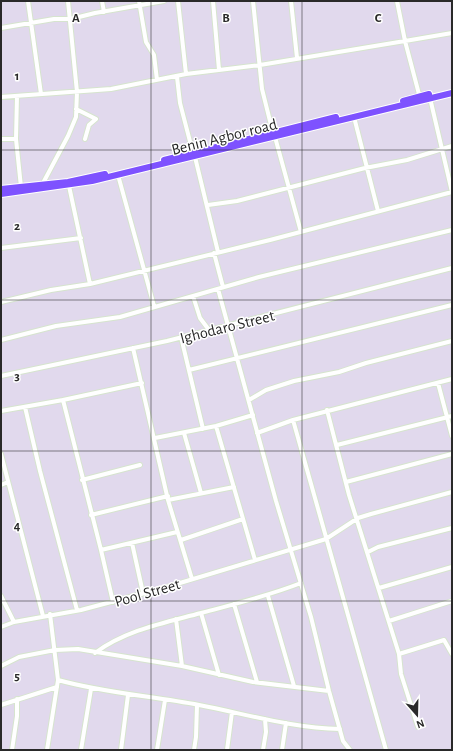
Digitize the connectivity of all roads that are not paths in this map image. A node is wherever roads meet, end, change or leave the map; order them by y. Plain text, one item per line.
1 (28, 1) edge
2 (68, 1) edge
3 (102, 1) edge
4 (164, 1) edge
5 (178, 1) edge
6 (213, 1) edge
7 (253, 1) edge
8 (291, 1) edge
9 (398, 1) edge
10 (139, 3) edge
11 (104, 12) junction
12 (71, 19) junction
13 (32, 23) junction
14 (1, 28) edge
15 (452, 34) edge
16 (406, 41) junction
17 (297, 58) junction
18 (260, 65) junction
19 (219, 70) junction
20 (186, 74) junction
21 (177, 77) junction
22 (157, 80) junction
23 (452, 89) edge
24 (77, 92) junction
25 (452, 93) edge
26 (41, 94) junction
27 (17, 96) junction
28 (1, 97) edge
29 (420, 98) junction
30 (430, 98) junction
31 (76, 109) junction
32 (354, 117) junction
33 (274, 135) junction
34 (1, 139) edge
35 (16, 139) junction
36 (85, 139) dead end
37 (452, 146) edge
38 (442, 149) junction
39 (194, 155) junction
40 (365, 168) junction
41 (118, 175) junction
42 (451, 182) edge
43 (42, 185) junction
44 (69, 186) junction
45 (288, 186) junction
46 (21, 187) junction
47 (1, 189) edge
48 (452, 192) edge
49 (1, 194) edge
50 (208, 205) junction
51 (378, 211) junction
52 (452, 230) edge
53 (301, 232) junction
54 (81, 238) junction
55 (1, 248) edge
56 (216, 252) junction
57 (452, 268) edge
58 (144, 270) junction
59 (90, 284) junction
60 (223, 288) junction
61 (218, 289) junction
62 (193, 296) junction
63 (1, 302) edge
64 (452, 305) edge
65 (154, 306) junction
66 (229, 325) junction
67 (209, 330) junction
68 (182, 337) junction
69 (1, 340) edge
70 (452, 341) edge
71 (133, 348) junction
72 (238, 358) junction
73 (189, 370) junction
74 (1, 376) edge
75 (452, 379) edge
76 (142, 383) junction
77 (438, 383) junction
78 (63, 400) junction
79 (249, 400) junction
80 (25, 407) junction
81 (327, 410) junction
82 (1, 411) edge
83 (252, 415) junction
84 (452, 416) edge
85 (447, 417) junction
86 (293, 420) junction
87 (216, 426) junction
88 (203, 429) junction
89 (184, 433) junction
90 (257, 433) junction
91 (452, 436) edge
92 (155, 438) junction
93 (337, 445) junction
94 (1, 454) edge
95 (452, 454) edge
96 (140, 465) dead end
97 (82, 480) junction
98 (8, 482) junction
99 (346, 482) junction
100 (1, 485) edge
101 (234, 487) junction
102 (452, 492) edge
103 (201, 493) junction
104 (168, 498) junction
105 (91, 515) junction
106 (358, 518) junction
107 (243, 519) junction
108 (452, 528) edge
109 (177, 532) junction
110 (326, 539) junction
111 (181, 540) junction
112 (132, 543) junction
113 (101, 550) junction
114 (290, 550) junction
115 (368, 552) junction
116 (255, 560) junction
117 (452, 567) edge
118 (192, 580) junction
119 (301, 583) junction
120 (379, 588) junction
121 (143, 594) junction
122 (1, 596) edge
123 (268, 596) junction
124 (452, 601) edge
125 (112, 602) junction
126 (234, 604) junction
127 (77, 610) junction
128 (50, 614) junction
129 (201, 614) junction
130 (43, 616) junction
131 (176, 619) junction
132 (14, 622) junction
133 (389, 622) junction
134 (1, 627) edge
135 (55, 650) junction
136 (95, 653) junction
137 (399, 654) junction
138 (452, 654) edge
139 (1, 666) edge
140 (182, 666) junction
141 (219, 675) junction
142 (58, 680) junction
143 (257, 682) junction
144 (294, 686) junction
145 (57, 687) junction
146 (91, 689) junction
147 (329, 691) junction
148 (128, 695) junction
149 (16, 699) junction
150 (165, 700) junction
151 (1, 705) edge
152 (197, 705) junction
153 (232, 712) junction
154 (265, 719) junction
155 (286, 724) junction
156 (418, 727) dead end
157 (340, 729) junction
158 (12, 750) edge
159 (47, 750) edge
160 (81, 750) edge
161 (121, 750) edge
162 (157, 750) edge
163 (194, 750) edge
164 (227, 750) edge
165 (263, 750) edge
166 (282, 750) edge
167 (350, 750) edge
168 (386, 750) edge

1 - 13 street
2 - 12 street
3 - 11 street
4 - 10 street
5 - 20 street
6 - 19 street
7 - 18 street
8 - 17 street
9 - 16 street
10 - 11 street
10 - 22 street
11 - 12 street
12 - 13 street
12 - 24 street
13 - 14 street
13 - 26 street
15 - 16 street
16 - 17 street
16 - 29 street
17 - 18 street
18 - 19 street
18 - 33 street
19 - 20 street
20 - 21 street
21 - 22 street
21 - 39 street
22 - 24 street
23 - 29 highway, Benin Agbor road
24 - 26 street
24 - 31 street
25 - 30 highway, Benin Agbor road
26 - 27 street
27 - 28 street
27 - 35 street
29 - 30 highway, Benin Agbor road
29 - 32 highway, Benin Agbor road
29 - 33 highway, Benin Agbor road
30 - 38 street
31 - 36 street
31 - 43 street
32 - 33 highway, Benin Agbor road
32 - 40 street
33 - 39 highway, Benin Agbor road
33 - 45 street
34 - 35 street
35 - 46 street
37 - 38 street
38 - 40 street
38 - 42 street
39 - 41 highway, Benin Agbor road
39 - 43 highway, Benin Agbor road
39 - 50 street
40 - 45 street
40 - 51 street
41 - 44 highway, Benin Agbor road
41 - 58 street
42 - 48 street
43 - 46 highway, Benin Agbor road
44 - 49 highway, Benin Agbor road
44 - 54 street
45 - 50 street
45 - 53 street
46 - 47 highway, Benin Agbor road
48 - 51 street
50 - 56 street
51 - 53 street
52 - 60 street
53 - 56 street
54 - 55 street
54 - 59 street
56 - 58 street
56 - 60 street
57 - 66 street, Ighodaro Street
58 - 59 street
58 - 65 street
59 - 63 street
60 - 61 street
61 - 62 street
61 - 66 street
62 - 65 street
62 - 67 street
64 - 72 street
65 - 69 street
66 - 67 street, Ighodaro Street
66 - 72 street
67 - 68 street, Ighodaro Street
68 - 71 street, Ighodaro Street
68 - 73 street
70 - 79 street
71 - 74 street, Ighodaro Street
71 - 76 street
72 - 73 street
72 - 79 street
73 - 88 street
75 - 77 street
76 - 78 street
76 - 92 street
77 - 81 street
77 - 85 street
78 - 80 street
78 - 97 street
79 - 83 street
80 - 82 street
80 - 127 street
81 - 86 street
81 - 93 street
83 - 87 street
83 - 90 street
84 - 85 street
85 - 91 street
85 - 93 street
86 - 90 street
86 - 110 street
87 - 88 street
87 - 101 street
88 - 89 street
89 - 92 street
89 - 103 street
90 - 114 street
92 - 104 street
93 - 99 street
94 - 98 street
95 - 99 street
96 - 97 street
97 - 105 street
98 - 100 street
98 - 130 street
99 - 106 street
101 - 103 street
101 - 107 street
102 - 106 street, Pool Street
103 - 104 street
104 - 105 street
104 - 109 street
105 - 113 street
106 - 110 street, Pool Street
106 - 115 street
107 - 111 street
107 - 116 street
108 - 115 street
109 - 111 street
109 - 112 street
110 - 114 street, Pool Street
110 - 168 street
111 - 118 street
112 - 113 street
112 - 121 street
113 - 125 street
114 - 116 street, Pool Street
114 - 119 street
115 - 120 street
116 - 118 street, Pool Street
117 - 120 street
118 - 121 street, Pool Street
119 - 123 street
119 - 147 street
120 - 133 street
121 - 125 street, Pool Street
122 - 132 street
123 - 126 street
123 - 144 street
124 - 133 street
125 - 127 street, Pool Street
126 - 129 street
126 - 143 street
127 - 128 street, Pool Street
128 - 130 street, Pool Street
128 - 135 street
129 - 131 street
129 - 141 street
130 - 132 street, Pool Street
131 - 136 street
131 - 140 street
132 - 134 street, Pool Street
133 - 137 street
135 - 136 street
135 - 139 street
135 - 142 street
136 - 140 street
137 - 138 street
137 - 156 street
140 - 141 street
141 - 143 street
142 - 145 street
142 - 146 street
143 - 144 street
144 - 147 street
145 - 149 street
145 - 159 street
146 - 148 street
146 - 160 street
147 - 157 street
148 - 150 street
148 - 161 street
149 - 151 street
149 - 158 street
150 - 152 street
150 - 162 street
152 - 153 street
152 - 163 street
153 - 154 street
153 - 164 street
154 - 155 street
154 - 165 street
155 - 157 street
155 - 166 street
157 - 167 street

